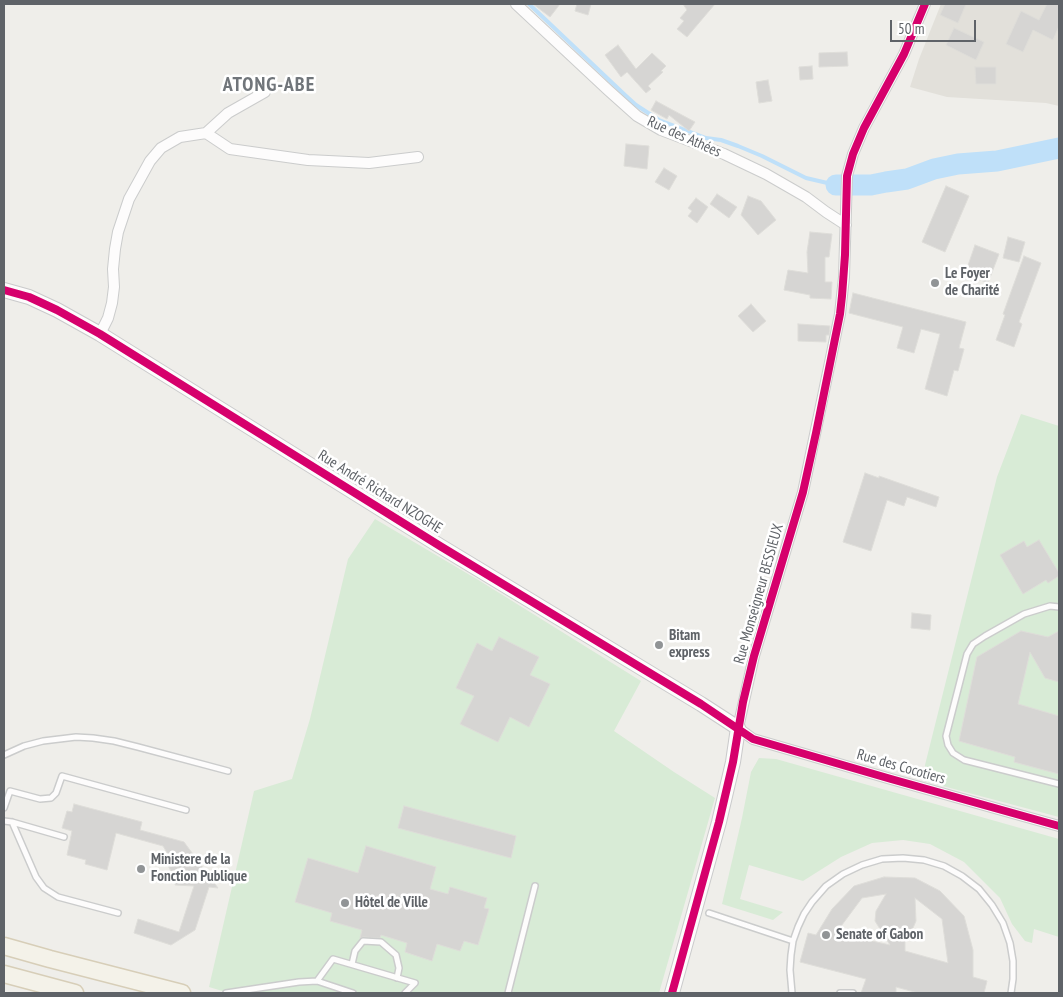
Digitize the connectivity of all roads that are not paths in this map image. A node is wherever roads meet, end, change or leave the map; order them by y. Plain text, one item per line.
1 (516, 4) edge
2 (925, 4) edge
3 (266, 92) dead end
4 (206, 134) junction
5 (418, 156) dead end
6 (846, 225) junction
7 (4, 290) edge
8 (100, 334) junction
9 (1059, 607) edge
10 (738, 728) junction
11 (4, 755) edge
12 (228, 771) dead end
13 (1059, 784) edge
14 (4, 808) edge
15 (186, 810) dead end
16 (4, 821) edge
17 (12, 822) junction
18 (1059, 826) edge
19 (64, 836) dead end
20 (535, 886) dead end
21 (118, 913) dead end
22 (709, 913) dead end
23 (793, 941) junction
24 (4, 946) edge
25 (352, 964) junction
26 (4, 970) edge
27 (4, 974) edge
28 (397, 978) junction
29 (21, 979) junction
30 (316, 981) junction
31 (75, 993) edge
32 (182, 993) edge
33 (226, 993) edge
34 (353, 993) edge
35 (405, 993) edge
36 (508, 993) edge
37 (672, 993) edge
38 (792, 993) edge
39 (840, 993) edge
40 (853, 993) edge
41 (1011, 993) edge

1 - 6 street, Rue des Athées
2 - 6 street, Rue Monseigneur BESSIEUX
3 - 4 street
4 - 5 street
4 - 8 street
6 - 10 street, Rue Monseigneur BESSIEUX
7 - 8 street, Rue André Richard NZOGHE
8 - 10 street, Rue André Richard NZOGHE
9 - 13 lane
10 - 18 street, Rue des Cocotiers
10 - 37 street, Rue Monseigneur BESSIEUX
11 - 12 lane
14 - 15 lane
16 - 17 lane
17 - 19 lane
17 - 21 lane
20 - 36 lane
22 - 23 lane
23 - 38 lane
23 - 41 lane
24 - 32 main road
25 - 28 lane
25 - 28 lane
25 - 30 lane
26 - 29 main road
27 - 29 main road
28 - 35 lane
29 - 31 main road
30 - 33 lane
30 - 34 lane
39 - 40 lane

